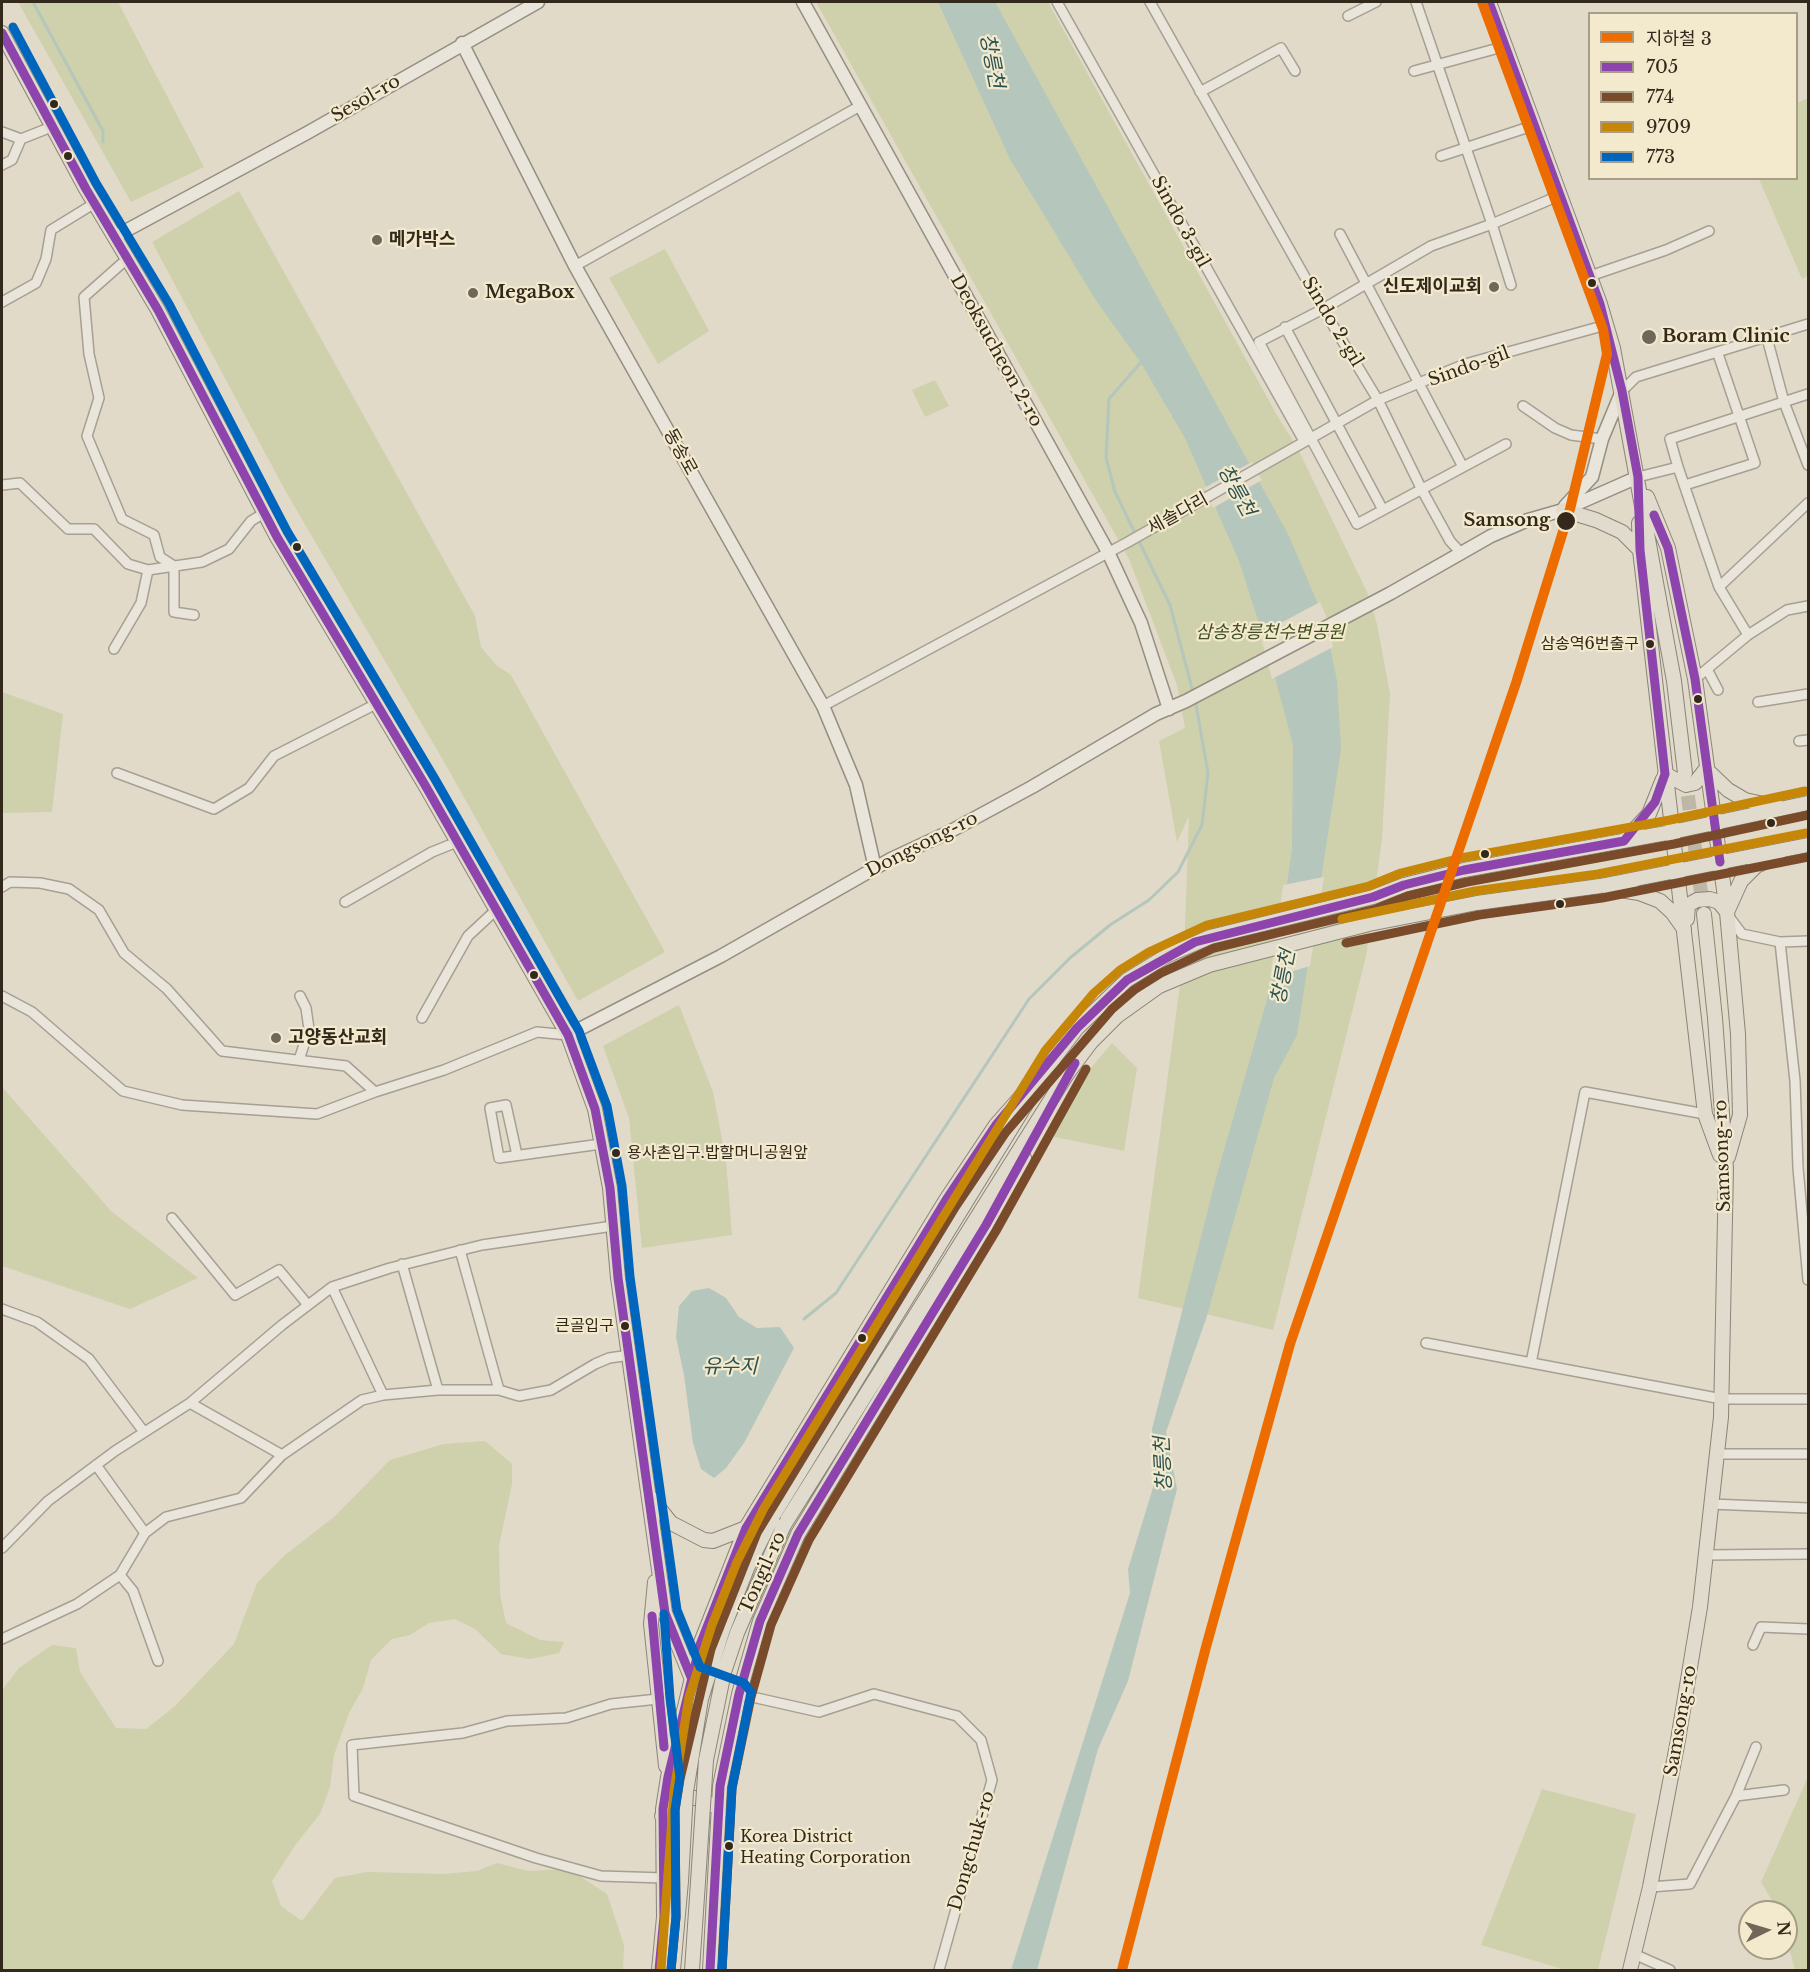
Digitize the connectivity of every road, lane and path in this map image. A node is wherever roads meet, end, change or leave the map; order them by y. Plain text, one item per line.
1 (538, 2) edge
2 (803, 2) edge
3 (1057, 2) edge
4 (1150, 2) edge
5 (1376, 2) edge
6 (1416, 2) edge
7 (1489, 2) edge
8 (1348, 16) dead end
9 (2, 33) edge
10 (462, 43) junction
11 (1506, 46) junction
12 (1440, 65) junction
13 (1295, 71) dead end
14 (1414, 71) dead end
15 (1200, 92) junction
16 (860, 106) junction
17 (1535, 125) junction
18 (54, 126) junction
19 (2, 132) edge
20 (21, 139) junction
21 (1466, 146) junction
22 (1441, 156) dead end
23 (2, 165) edge
24 (1560, 192) junction
25 (95, 203) junction
26 (1492, 224) junction
27 (1710, 231) dead end
28 (1340, 234) dead end
29 (116, 236) junction
30 (128, 258) junction
31 (575, 266) junction
32 (1590, 276) junction
33 (1365, 284) junction
34 (1511, 285) dead end
35 (2, 302) edge
36 (1323, 309) junction
37 (1809, 324) edge
38 (1606, 325) junction
39 (1285, 327) junction
40 (1767, 338) junction
41 (1718, 354) junction
42 (1420, 385) junction
43 (1622, 391) junction
44 (1809, 394) edge
45 (1378, 400) junction
46 (1784, 402) junction
47 (1523, 406) dead end
48 (1738, 417) junction
49 (1338, 423) junction
50 (1308, 439) junction
51 (1602, 439) junction
52 (1506, 444) dead end
53 (1292, 451) joint
54 (1809, 465) edge
55 (1678, 467) junction
56 (1463, 468) junction
57 (1638, 477) junction
58 (2, 485) edge
59 (1685, 485) junction
60 (1422, 490) junction
61 (1809, 503) edge
62 (1383, 510) junction
63 (1563, 510) junction
64 (264, 513) junction
65 (1640, 550) junction
66 (1108, 552) junction
67 (1461, 554) junction
68 (174, 566) junction
69 (148, 570) junction
70 (1719, 586) junction
71 (1809, 606) edge
72 (194, 615) dead end
73 (1748, 635) junction
74 (114, 649) dead end
75 (1707, 669) junction
76 (1695, 679) junction
77 (1718, 690) dead end
78 (1809, 694) edge
79 (1758, 702) dead end
80 (376, 704) junction
81 (823, 706) junction
82 (1169, 709) junction
83 (1706, 769) junction
84 (117, 773) dead end
85 (1685, 773) tunnel mouth
86 (1665, 774) junction
87 (1809, 803) edge
88 (1783, 809) junction
89 (1714, 823) junction
90 (1672, 832) junction
91 (1623, 841) junction
92 (457, 842) junction
93 (1809, 845) edge
94 (1791, 849) junction
95 (1720, 862) junction
96 (875, 868) junction
97 (1677, 870) junction
98 (1600, 886) junction
99 (2, 887) edge
100 (345, 902) dead end
101 (496, 910) junction
102 (1727, 912) junction
103 (1704, 914) tunnel mouth
104 (1685, 930) junction
105 (1742, 934) junction
106 (1809, 941) edge
107 (1780, 942) junction
108 (1731, 948) junction
109 (2, 996) edge
110 (300, 996) dead end
111 (422, 1018) dead end
112 (568, 1035) junction
113 (1055, 1057) junction
114 (299, 1060) junction
115 (1067, 1074) junction
116 (375, 1092) junction
117 (1705, 1114) junction
118 (602, 1144) junction
119 (517, 1155) junction
120 (1809, 1167) edge
121 (1725, 1168) junction
122 (1798, 1168) junction
123 (172, 1218) dead end
124 (613, 1226) junction
125 (460, 1250) junction
126 (402, 1264) junction
127 (1809, 1280) edge
128 (332, 1287) junction
129 (308, 1305) junction
130 (2, 1309) edge
131 (1426, 1343) dead end
132 (630, 1355) junction
133 (1531, 1363) junction
134 (438, 1390) junction
135 (499, 1390) junction
136 (383, 1395) junction
137 (1722, 1399) junction
138 (1809, 1399) edge
139 (190, 1403) junction
140 (144, 1432) junction
141 (1717, 1454) junction
142 (1809, 1454) edge
143 (282, 1455) junction
144 (96, 1465) junction
145 (651, 1498) junction
146 (1712, 1504) junction
147 (1809, 1508) edge
148 (746, 1528) junction
149 (145, 1533) junction
150 (2, 1548) edge
151 (1809, 1554) edge
152 (1706, 1555) junction
153 (657, 1565) junction
154 (120, 1575) junction
155 (1809, 1629) edge
156 (2, 1639) edge
157 (1753, 1645) dead end
158 (158, 1661) dead end
159 (691, 1677) junction
160 (739, 1694) junction
161 (658, 1699) junction
162 (1756, 1747) dead end
163 (668, 1777) junction
164 (1784, 1790) dead end
165 (1736, 1796) junction
166 (719, 1813) junction
167 (662, 1816) junction
168 (664, 1878) junction
169 (1650, 1887) junction
170 (1634, 1954) junction
171 (659, 1971) edge
172 (673, 1971) edge
173 (692, 1971) edge
174 (710, 1971) edge
175 (939, 1971) edge
176 (1630, 1971) edge
177 (1670, 1971) edge

1 - 10 street, Sesol-ro
2 - 16 street, Deoksucheon 2-ro
3 - 50 street, Sindo 3-gil
4 - 15 street, Sindo 2-gil
5 - 8 street
6 - 12 street
7 - 11 main road
9 - 18 main road
10 - 29 street, Sesol-ro
10 - 31 street, 동송로
11 - 12 street
11 - 17 main road
12 - 14 street
12 - 21 street
13 - 15 street
15 - 36 street, Sindo 2-gil
16 - 31 street
16 - 66 street, Deoksucheon 2-ro
17 - 21 street
17 - 24 main road
18 - 20 street
18 - 25 main road
19 - 20 street
20 - 23 street
21 - 22 street
21 - 26 street
24 - 26 street
24 - 32 main road
25 - 29 main road
25 - 35 street
26 - 33 street
26 - 34 street
27 - 32 street
28 - 33 street
29 - 30 main road
30 - 64 main road
30 - 68 street
31 - 81 street, 동송로
32 - 38 main road
33 - 36 street
33 - 42 street
36 - 39 street
36 - 45 street, Sindo 2-gil
37 - 40 street
38 - 42 street, Sindo-gil
38 - 43 main road
39 - 49 street
39 - 50 street, Sindo 3-gil
40 - 41 street
40 - 46 street
41 - 43 street
41 - 48 street
42 - 45 street, Sindo-gil
42 - 56 street
43 - 51 street
43 - 57 main road
44 - 46 street
45 - 49 street, Sindo-gil
45 - 60 street, Sindo 2-gil
46 - 48 street
46 - 54 street
47 - 51 street
48 - 55 street
48 - 59 street
49 - 50 street, Sindo-gil
49 - 62 street
50 - 53 street, Sindo-gil
50 - 62 street, Sindo 3-gil
51 - 63 street
52 - 56 street
53 - 66 street, 세솔다리
55 - 57 street
55 - 59 street
56 - 60 street
57 - 63 street
57 - 65 main road
57 - 76 main road
57 - 85 main road
58 - 69 street
59 - 70 street
60 - 62 street
60 - 67 street, Sindo 2-gil
61 - 70 street
63 - 65 main road
63 - 67 street
64 - 68 street
64 - 80 main road
65 - 86 main road
66 - 81 street, 세솔다리
66 - 82 street, Deoksucheon 2-ro
67 - 82 street, Dongsong-ro
68 - 69 street
68 - 72 street
69 - 74 street
70 - 73 street
71 - 73 street
73 - 75 street
75 - 76 street
75 - 77 street
76 - 83 main road
78 - 79 street
80 - 84 street
80 - 92 main road
81 - 96 street, 동송로
82 - 96 street, Dongsong-ro
83 - 86 main road
83 - 88 main road
83 - 89 main road
86 - 90 main road
86 - 91 main road
87 - 88 main road, Tongil-ro
88 - 89 main road, Tongil-ro
89 - 90 main road, Tongil-ro
89 - 95 main road
90 - 91 main road, Tongil-ro
90 - 97 main road
91 - 113 main road, Tongil-ro
92 - 100 street
92 - 101 main road
93 - 94 main road, Tongil-ro
94 - 95 main road, Tongil-ro
94 - 102 main road
95 - 97 main road, Tongil-ro
95 - 102 main road
96 - 112 street, Dongsong-ro
97 - 98 main road, Tongil-ro
97 - 104 main road
98 - 104 main road
98 - 115 main road, Tongil-ro
99 - 114 street
101 - 111 street
101 - 112 main road
102 - 104 main road
102 - 105 street
102 - 108 main road
103 - 121 main road, Samsong-ro
104 - 117 main road
105 - 107 street
105 - 108 street
106 - 107 street
107 - 122 street
108 - 121 main road
109 - 116 street
110 - 114 street
112 - 116 street
112 - 118 main road
113 - 148 main road
113 - 172 main road, Tongil-ro, bridge
114 - 116 street
115 - 160 main road
115 - 173 main road, Tongil-ro, bridge
117 - 121 main road
117 - 133 street
118 - 119 street
118 - 124 main road
119 - 119 street
120 - 122 street
121 - 137 main road, Samsong-ro
122 - 127 street
123 - 129 street
124 - 125 street
124 - 132 main road
125 - 126 street
125 - 135 street
126 - 128 street
126 - 134 street
128 - 129 street
128 - 136 street
129 - 139 street
130 - 140 street
131 - 133 street
132 - 135 street
132 - 145 main road
133 - 137 street
134 - 135 street
134 - 136 street
136 - 143 street
137 - 138 street
137 - 141 main road, Samsong-ro
139 - 140 street
139 - 143 street
140 - 144 street
141 - 142 street
141 - 146 main road, Samsong-ro
143 - 149 street
144 - 149 street
144 - 150 street
145 - 148 main road
145 - 153 main road
146 - 147 street
146 - 152 main road, Samsong-ro
148 - 159 main road
149 - 154 street
151 - 152 street
152 - 169 main road, Samsong-ro
153 - 159 main road
153 - 161 main road
154 - 156 street
154 - 158 street
155 - 157 street
159 - 160 main road
159 - 163 main road
160 - 166 main road
160 - 175 street, Dongchuk-ro
161 - 163 main road
161 - 168 street
162 - 165 street
163 - 167 main road
164 - 165 street
165 - 169 street
166 - 167 main road
166 - 174 main road
167 - 168 main road
168 - 171 main road
169 - 170 main road, Samsong-ro
170 - 176 main road, Samsong-ro
170 - 177 street

